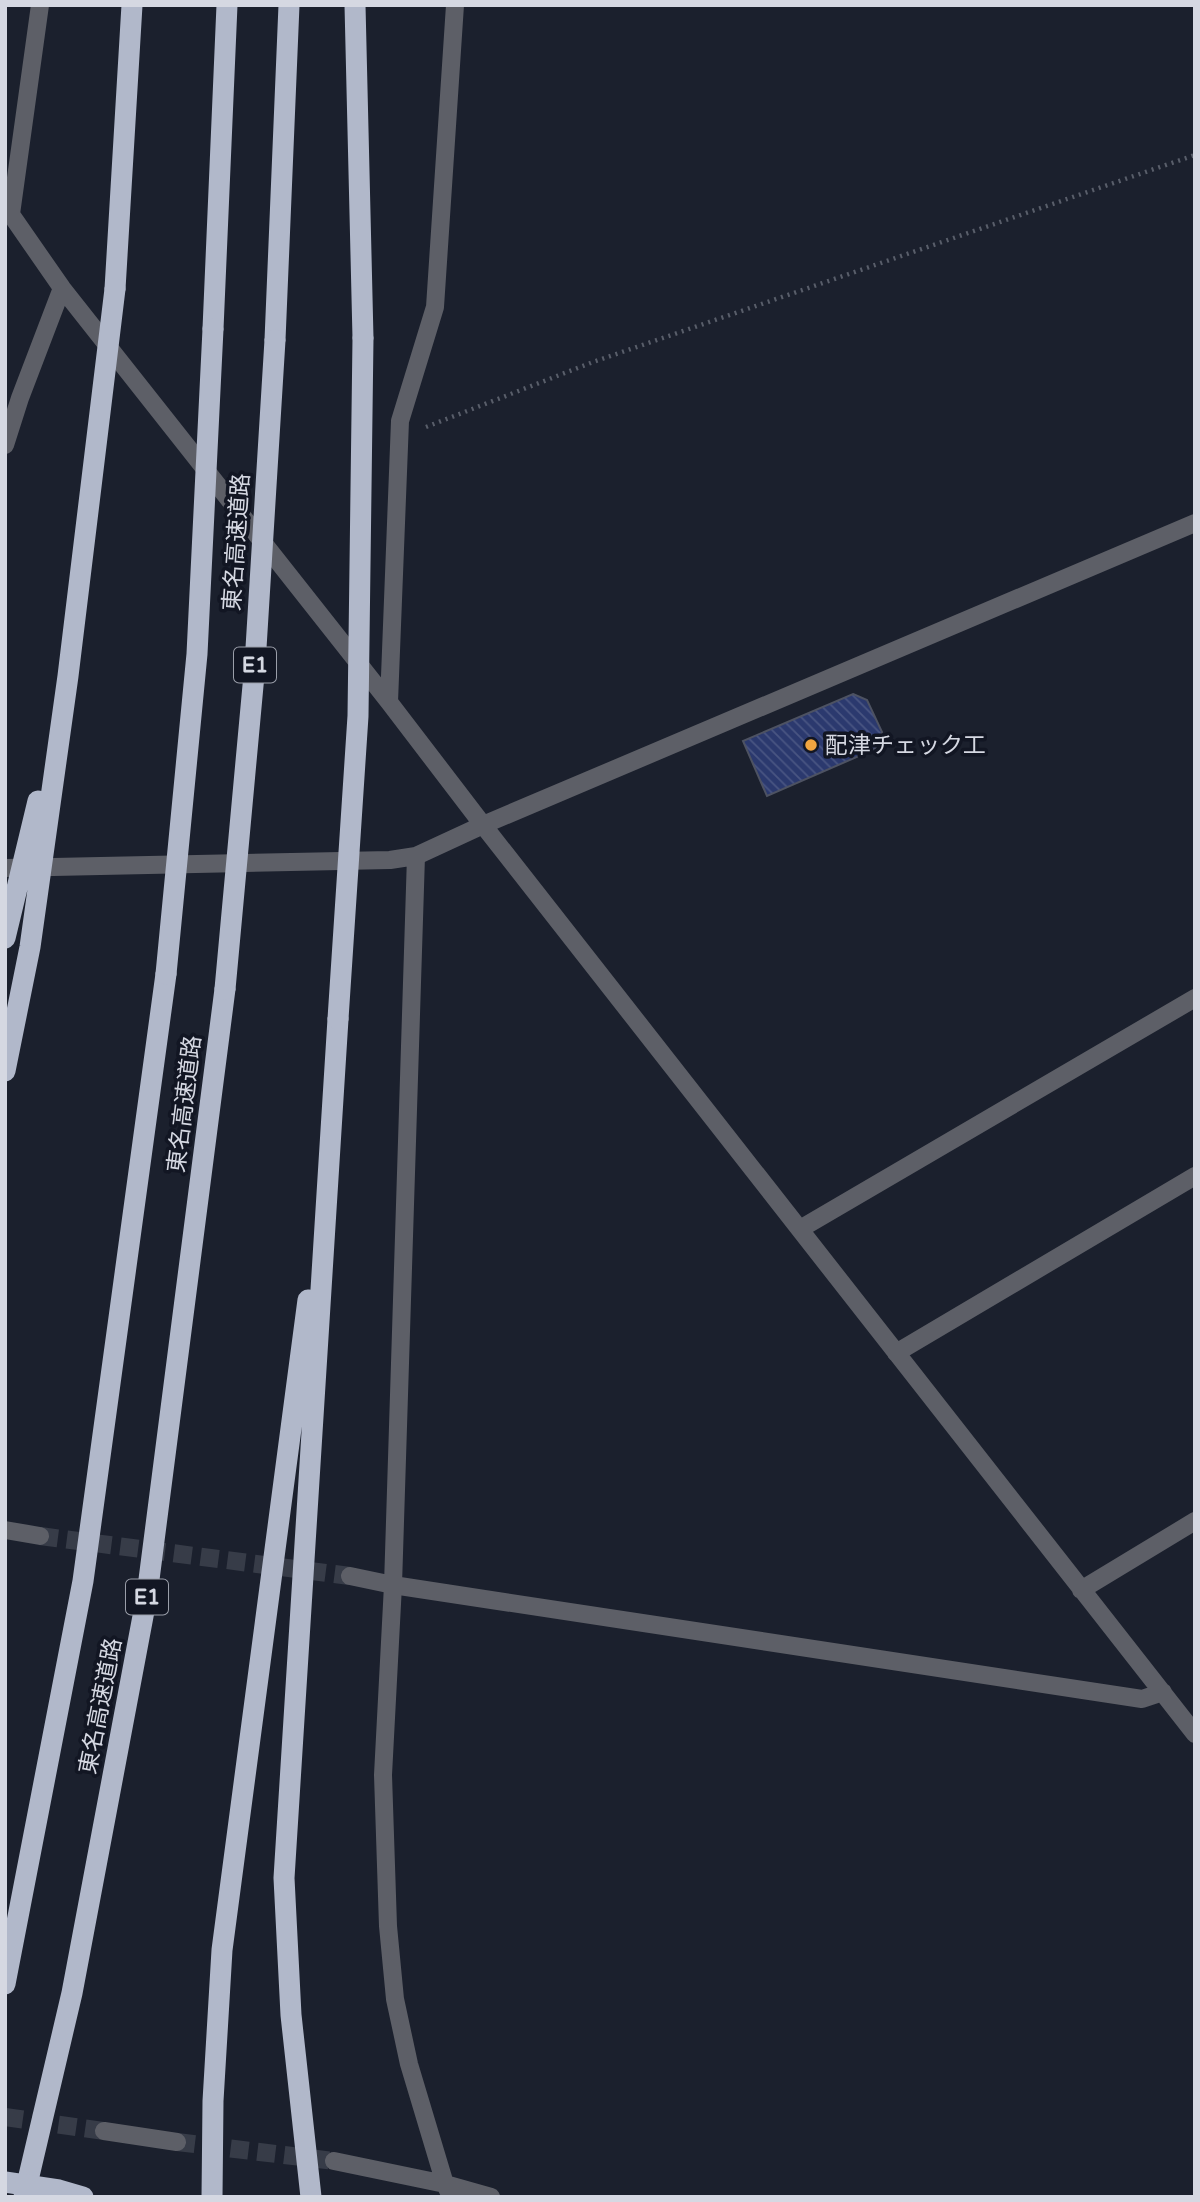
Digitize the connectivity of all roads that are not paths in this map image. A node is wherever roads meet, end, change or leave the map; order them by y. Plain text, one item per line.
1 (40, 5) edge
2 (132, 5) edge
3 (227, 5) edge
4 (289, 5) edge
5 (355, 5) edge
6 (455, 5) edge
7 (8, 210) edge
8 (62, 288) junction
9 (13, 397) edge
10 (5, 445) edge
11 (1193, 530) edge
12 (68, 676) junction
13 (389, 702) junction
14 (483, 825) junction
15 (416, 856) junction
16 (5, 868) edge
17 (5, 938) edge
18 (1195, 998) edge
19 (5, 1071) edge
20 (332, 1110) junction
21 (1195, 1176) edge
22 (800, 1229) junction
23 (896, 1353) junction
24 (1195, 1521) edge
25 (5, 1530) edge
26 (40, 1536) tunnel mouth
27 (351, 1576) tunnel mouth
28 (393, 1585) junction
29 (1081, 1590) junction
30 (1163, 1692) junction
31 (1195, 1734) edge
32 (5, 1984) edge
33 (104, 2131) tunnel mouth
34 (177, 2141) tunnel mouth
35 (334, 2161) tunnel mouth
36 (5, 2182) edge
37 (448, 2190) edge
38 (24, 2197) edge
39 (83, 2197) edge
40 (212, 2197) edge
41 (311, 2197) edge
42 (491, 2197) edge

1 - 7 street
2 - 12 highway, bridge
3 - 32 highway, 東名高速道路, bridge
4 - 38 highway, 東名高速道路 / E1, bridge
5 - 20 highway, bridge
6 - 13 street
7 - 8 street
8 - 9 street
8 - 13 street
9 - 10 street
11 - 14 street
12 - 17 highway, bridge
12 - 19 highway, bridge
13 - 14 street
14 - 15 street
14 - 22 street
15 - 16 street
15 - 28 street
18 - 22 street
20 - 40 highway
20 - 41 highway
21 - 23 street
22 - 23 street
23 - 29 street
24 - 29 street
25 - 26 street
27 - 28 street
28 - 30 street
28 - 37 street
29 - 30 street
30 - 31 street
33 - 34 street
35 - 37 street
36 - 39 highway, bridge
37 - 42 street

